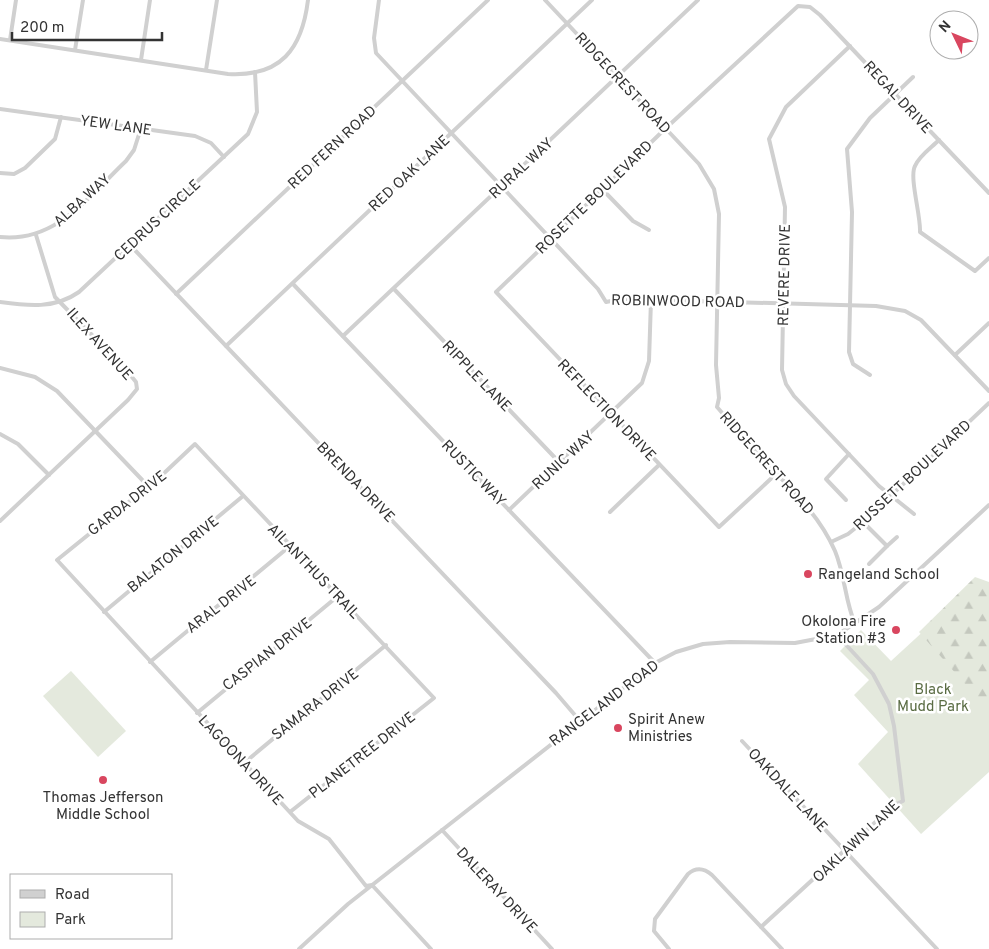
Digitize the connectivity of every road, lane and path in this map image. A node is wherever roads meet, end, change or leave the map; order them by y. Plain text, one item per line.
1 (16, 0) edge
2 (83, 0) edge
3 (150, 0) edge
4 (217, 0) edge
5 (308, 0) edge
6 (379, 0) edge
7 (488, 0) edge
8 (545, 0) edge
9 (592, 0) edge
10 (698, 0) edge
11 (804, 5) joint
12 (568, 24) junction
13 (0, 39) edge
14 (10, 40) junction
15 (850, 46) junction
16 (75, 50) junction
17 (141, 60) junction
18 (206, 70) junction
19 (255, 72) junction
20 (618, 77) junction
21 (913, 77) dead end
22 (402, 82) junction
23 (895, 94) junction
24 (0, 109) edge
25 (60, 117) junction
26 (141, 128) junction
27 (666, 128) junction
28 (451, 134) junction
29 (939, 140) junction
30 (224, 157) junction
31 (0, 173) edge
32 (501, 187) junction
33 (602, 189) junction
34 (989, 193) edge
35 (649, 230) dead end
36 (36, 235) junction
37 (0, 237) edge
38 (550, 238) junction
39 (130, 246) junction
40 (989, 258) edge
41 (292, 284) junction
42 (394, 289) junction
43 (496, 292) joint
44 (176, 294) junction
45 (651, 300) junction
46 (0, 302) edge
47 (61, 302) junction
48 (717, 302) junction
49 (783, 304) junction
50 (850, 305) junction
51 (989, 323) edge
52 (343, 336) junction
53 (226, 346) junction
54 (955, 355) junction
55 (0, 368) edge
56 (870, 375) dead end
57 (989, 391) edge
58 (989, 403) edge
59 (611, 414) junction
60 (96, 431) junction
61 (0, 434) edge
62 (194, 444) joint
63 (849, 454) junction
64 (560, 463) junction
65 (659, 465) junction
66 (776, 474) junction
67 (49, 475) junction
68 (148, 486) junction
69 (243, 496) junction
70 (889, 496) junction
71 (846, 500) dead end
72 (989, 505) edge
73 (509, 510) junction
74 (610, 512) dead end
75 (914, 514) dead end
76 (0, 521) edge
77 (863, 522) junction
78 (897, 537) dead end
79 (831, 542) junction
80 (290, 546) junction
81 (887, 546) junction
82 (56, 560) joint
83 (869, 564) dead end
84 (338, 596) junction
85 (104, 612) junction
86 (855, 624) junction
87 (837, 635) junction
88 (386, 645) junction
89 (150, 662) junction
90 (655, 663) junction
91 (434, 698) joint
92 (197, 713) junction
93 (580, 721) junction
94 (742, 741) dead end
95 (244, 763) junction
96 (290, 812) junction
97 (442, 830) junction
98 (846, 851) junction
99 (372, 885) junction
100 (761, 927) junction
101 (299, 949) edge
102 (431, 949) edge
103 (552, 949) edge
104 (669, 949) edge
105 (782, 949) edge
106 (937, 949) edge

1 - 14 street
2 - 16 street
3 - 17 street
4 - 18 street
5 - 19 street
6 - 22 street, ROBINWOOD ROAD
7 - 22 street, RED FERN ROAD
8 - 12 street, RIDGECREST ROAD
9 - 12 street, RED OAK LANE
10 - 20 street, RURAL WAY
11 - 15 street, REGAL DRIVE
11 - 27 street, ROSETTE BOULEVARD
12 - 20 street, RIDGECREST ROAD
12 - 28 street, RED OAK LANE
13 - 14 street
14 - 16 street
15 - 23 street, REGAL DRIVE
15 - 49 street, REVERE DRIVE
16 - 17 street
17 - 18 street
18 - 19 street
19 - 30 street, CEDRUS CIRCLE
20 - 27 street, RIDGECREST ROAD
20 - 32 street, RURAL WAY
21 - 23 street
22 - 28 street, ROBINWOOD ROAD
22 - 44 street, RED FERN ROAD
23 - 29 street, REGAL DRIVE
23 - 50 street
24 - 25 street, YEW LANE
25 - 26 street, YEW LANE
25 - 31 street
26 - 30 street, YEW LANE
26 - 36 street, ALBA WAY
27 - 33 street, ROSETTE BOULEVARD
27 - 48 street, RIDGECREST ROAD
28 - 32 street, ROBINWOOD ROAD
28 - 41 street, RED OAK LANE
29 - 34 street, REGAL DRIVE
29 - 40 street
30 - 39 street, CEDRUS CIRCLE
32 - 38 street, ROBINWOOD ROAD
32 - 42 street, RURAL WAY
33 - 35 street
33 - 38 street, ROSETTE BOULEVARD
36 - 37 street, ALBA WAY
36 - 47 street, ILEX AVENUE
38 - 43 street, ROSETTE BOULEVARD
38 - 45 street, ROBINWOOD ROAD
39 - 44 street, BRENDA DRIVE
39 - 47 street, CEDRUS CIRCLE
41 - 52 street, RUSTIC WAY
41 - 53 street, RED OAK LANE
42 - 52 street, RURAL WAY
42 - 64 street, RIPPLE LANE
43 - 59 street, REFLECTION DRIVE
44 - 53 street, BRENDA DRIVE
45 - 48 street, ROBINWOOD ROAD
45 - 59 street, RUNIC WAY
46 - 47 street, CEDRUS CIRCLE
47 - 60 street, ILEX AVENUE
48 - 49 street, ROBINWOOD ROAD
48 - 66 street, RIDGECREST ROAD
49 - 50 street, ROBINWOOD ROAD
49 - 63 street, REVERE DRIVE
50 - 54 street, ROBINWOOD ROAD
50 - 56 street
51 - 54 street
52 - 73 street, RUSTIC WAY
53 - 93 street, BRENDA DRIVE
54 - 57 street, ROBINWOOD ROAD
55 - 60 street
58 - 70 street, RUSSETT BOULEVARD
59 - 64 street, RUNIC WAY
59 - 65 street, REFLECTION DRIVE
60 - 67 street, ILEX AVENUE
60 - 68 street
61 - 67 street
62 - 68 street, GARDA DRIVE
62 - 69 street, AILANTHUS TRAIL
63 - 70 street, REVERE DRIVE
63 - 71 street
64 - 73 street, RUNIC WAY
65 - 66 street, REFLECTION DRIVE
65 - 74 street
66 - 79 street, RIDGECREST ROAD
67 - 76 street, ILEX AVENUE
68 - 82 street, GARDA DRIVE
69 - 80 street, AILANTHUS TRAIL
69 - 85 street, BALATON DRIVE
70 - 75 street, REVERE DRIVE
70 - 77 street, RUSSETT BOULEVARD
72 - 86 street, RANGELAND ROAD
73 - 90 street, RUSTIC WAY
77 - 79 street, RUSSETT BOULEVARD
77 - 81 street
78 - 81 street
79 - 86 street, RIDGECREST ROAD
80 - 84 street, AILANTHUS TRAIL
80 - 89 street, ARAL DRIVE
81 - 83 street
82 - 85 street, LAGOONA DRIVE
84 - 88 street, AILANTHUS TRAIL
84 - 92 street, CASPIAN DRIVE
85 - 89 street, LAGOONA DRIVE
86 - 87 street, RANGELAND ROAD
87 - 90 street, RANGELAND ROAD
87 - 98 street, OAKLAWN LANE
88 - 91 street, AILANTHUS TRAIL
88 - 95 street, SAMARA DRIVE
89 - 92 street, LAGOONA DRIVE
90 - 93 street, RANGELAND ROAD
91 - 96 street, PLANETREE DRIVE
92 - 95 street, LAGOONA DRIVE
93 - 97 street, RANGELAND ROAD
94 - 98 street, OAKDALE LANE
95 - 96 street, LAGOONA DRIVE
96 - 99 street, LAGOONA DRIVE
97 - 99 street, RANGELAND ROAD
97 - 103 street, DALERAY DRIVE
98 - 100 street, OAKLAWN LANE
98 - 106 street, OAKDALE LANE
99 - 101 street, RANGELAND ROAD
99 - 102 street, LAGOONA DRIVE
100 - 104 street
100 - 105 street

